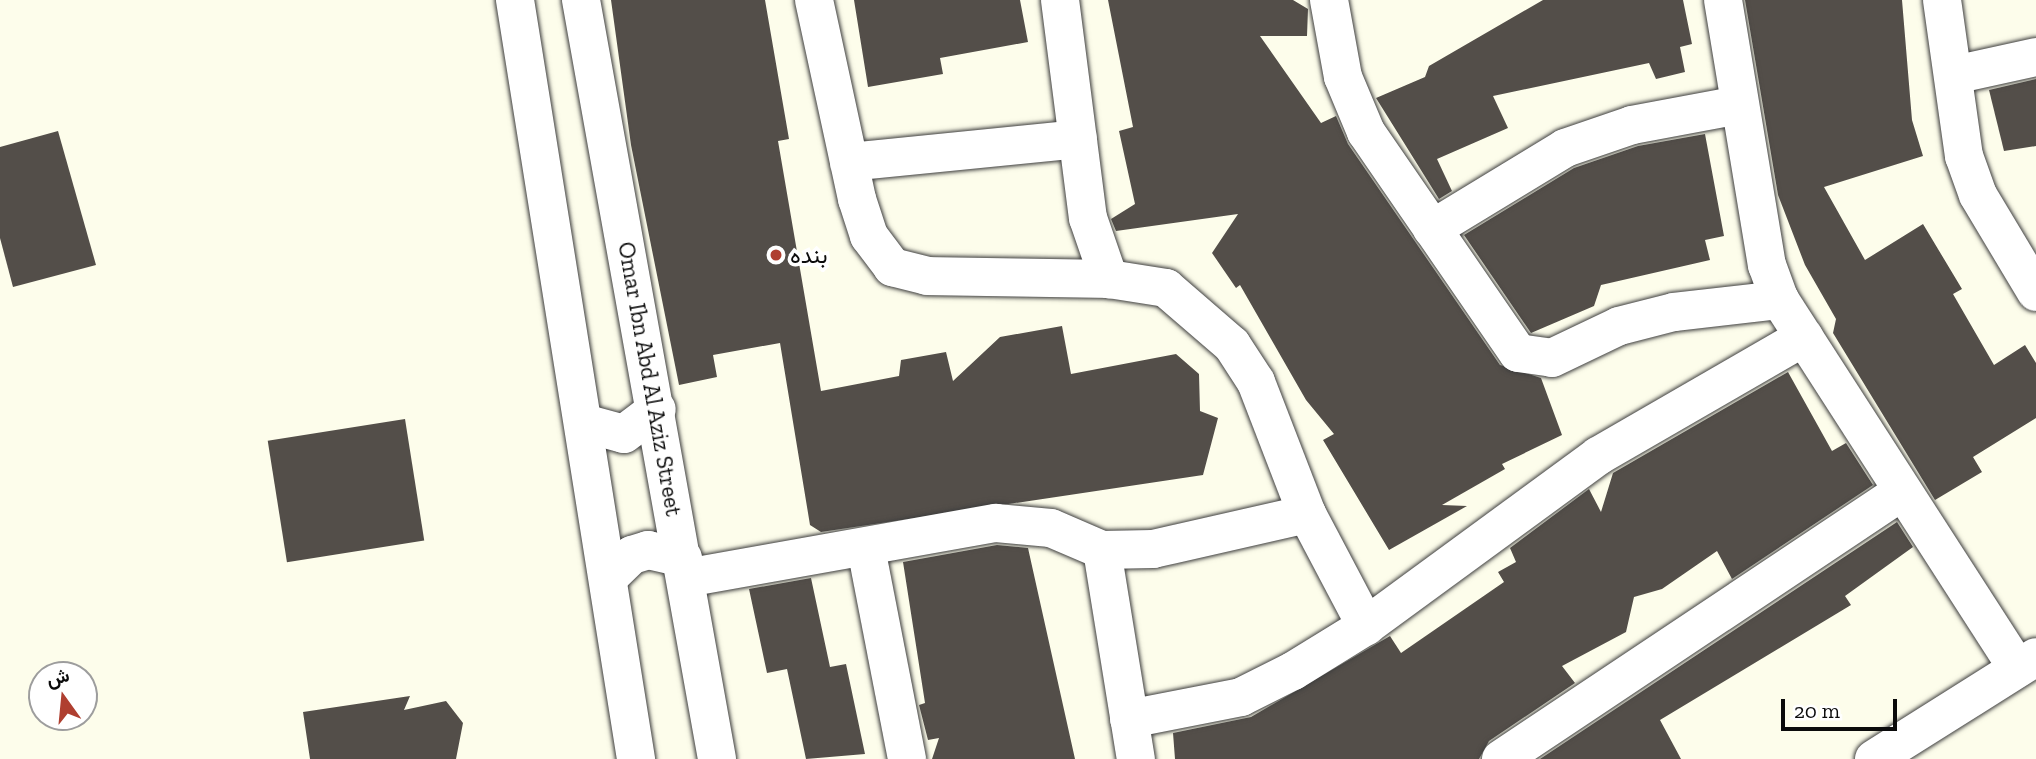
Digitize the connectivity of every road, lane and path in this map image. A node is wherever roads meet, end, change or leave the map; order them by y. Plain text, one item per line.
1 (515, 0) edge
2 (581, 0) edge
3 (814, 0) edge
4 (1060, 0) edge
5 (1329, 0) edge
6 (1723, 0) edge
7 (1942, 0) edge
8 (2036, 57) edge
9 (1954, 75) junction
10 (1739, 105) junction
11 (1078, 139) junction
12 (849, 162) junction
13 (1433, 229) junction
14 (1110, 279) junction
15 (2036, 292) edge
16 (1780, 300) junction
17 (1804, 337) junction
18 (657, 409) junction
19 (584, 424) junction
20 (1902, 492) junction
21 (1307, 514) junction
22 (866, 548) junction
23 (1102, 550) junction
24 (685, 568) junction
25 (608, 578) junction
26 (1366, 626) junction
27 (2026, 662) edge
28 (1129, 719) junction
29 (636, 759) edge
30 (717, 759) edge
31 (907, 759) edge
32 (1136, 759) edge
33 (1501, 759) edge
34 (1874, 759) edge

1 - 19 street
2 - 18 street, Omar Ibn Abd Al Aziz Street
3 - 12 street
4 - 11 street
5 - 13 street
6 - 10 street
7 - 9 street
8 - 9 street
9 - 15 street
10 - 13 street
10 - 16 street
11 - 12 street
11 - 14 street
12 - 14 street
13 - 16 street
14 - 21 street
16 - 17 street
17 - 20 street
17 - 26 street
18 - 19 street
18 - 24 street, Omar Ibn Abd Al Aziz Street
19 - 25 street
20 - 27 street
20 - 33 street
21 - 23 street
21 - 26 street
22 - 23 street
22 - 24 street
22 - 31 street
23 - 28 street
24 - 25 street
24 - 30 street, Omar Ibn Abd Al Aziz Street
25 - 29 street
26 - 28 street
27 - 34 street
28 - 32 street

